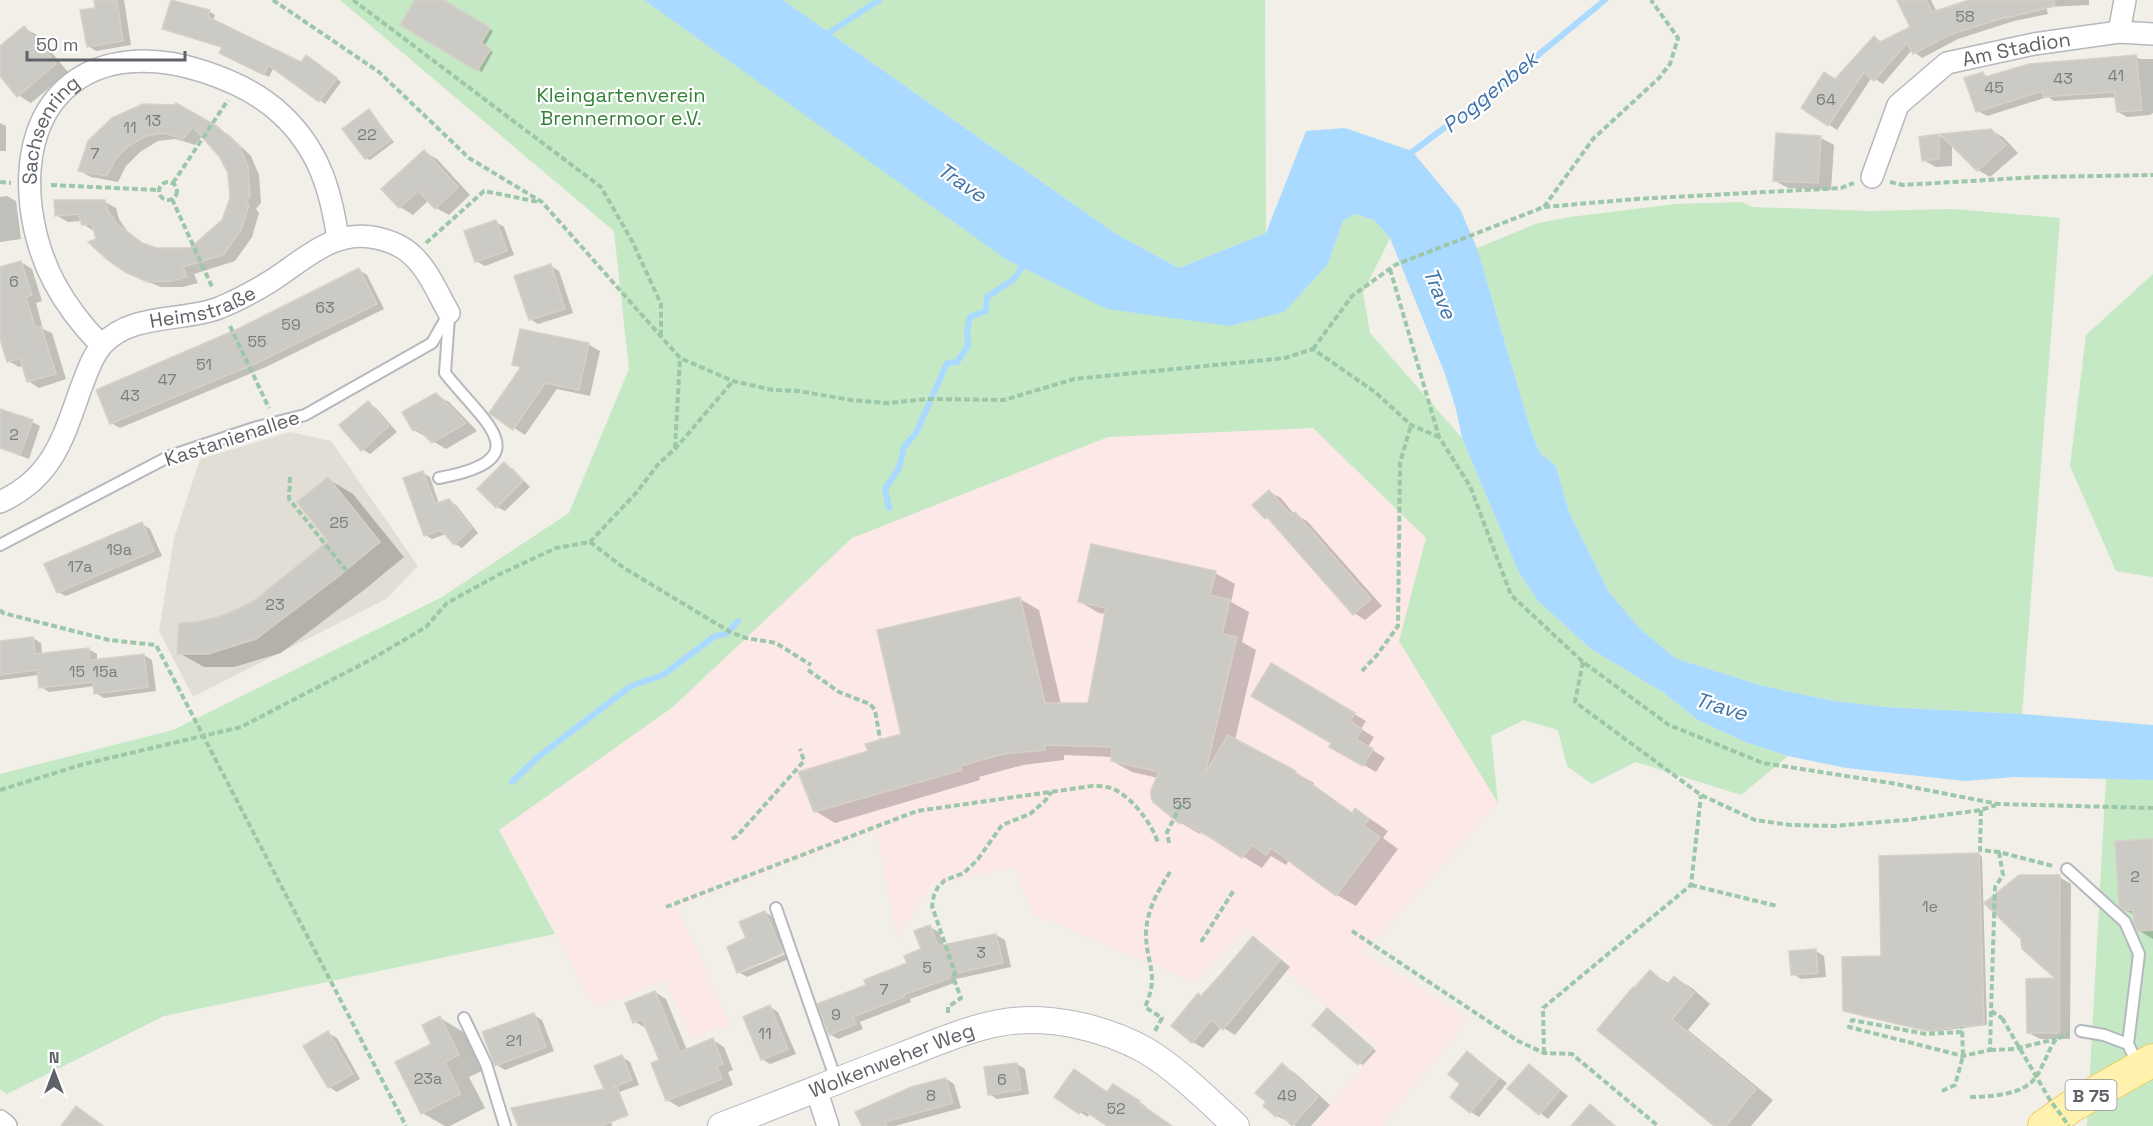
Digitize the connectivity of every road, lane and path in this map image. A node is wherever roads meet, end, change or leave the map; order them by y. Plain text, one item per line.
1 (273, 0) edge
2 (353, 0) edge
3 (1651, 0) edge
4 (2125, 0) edge
5 (2119, 32) junction
6 (2153, 34) edge
7 (238, 85) junction
8 (2153, 175) edge
9 (1872, 177) junction
10 (173, 183) junction
11 (29, 184) junction
12 (158, 190) junction
13 (542, 202) junction
14 (1544, 207) junction
15 (338, 239) junction
16 (412, 255) junction
17 (1390, 269) junction
18 (449, 313) junction
19 (661, 339) junction
20 (101, 345) junction
21 (1313, 349) junction
22 (680, 358) junction
23 (733, 381) junction
24 (1411, 425) junction
25 (1439, 437) junction
26 (675, 448) junction
27 (290, 477) dead end
28 (439, 478) dead end
29 (0, 502) edge
30 (590, 542) junction
31 (0, 545) edge
32 (346, 570) dead end
33 (0, 610) edge
34 (1583, 662) junction
35 (811, 665) dead end
36 (808, 670) dead end
37 (1362, 671) dead end
38 (203, 736) junction
39 (880, 739) dead end
40 (800, 749) dead end
41 (0, 790) edge
42 (1052, 791) junction
43 (1701, 795) junction
44 (1182, 803) dead end
45 (1998, 804) junction
46 (2153, 808) edge
47 (1981, 810) junction
48 (732, 839) dead end
49 (1158, 843) dead end
50 (1168, 843) dead end
51 (2000, 852) junction
52 (2067, 869) joint
53 (1170, 872) dead end
54 (1691, 885) junction
55 (1234, 890) dead end
56 (1777, 906) dead end
57 (666, 907) dead end
58 (776, 908) dead end
59 (1352, 932) dead end
60 (1201, 942) dead end
61 (1991, 1011) junction
62 (464, 1018) dead end
63 (1962, 1027) dead end
64 (2081, 1031) joint
65 (1962, 1032) junction
66 (949, 1038) junction
67 (2056, 1039) junction
68 (1145, 1050) junction
69 (1990, 1050) junction
70 (1544, 1053) junction
71 (1963, 1056) junction
72 (2140, 1057) edge
73 (826, 1085) junction
74 (1942, 1091) dead end
75 (1970, 1097) dead end
76 (0, 1121) edge
77 (6, 1126) edge
78 (406, 1126) edge
79 (505, 1126) edge
80 (721, 1126) edge
81 (828, 1126) edge
82 (1236, 1126) edge
83 (1658, 1126) edge
84 (2044, 1126) edge
85 (2070, 1126) edge

1 - 13 path
2 - 19 path
3 - 14 path
4 - 5 street
5 - 6 street, Am Stadion
5 - 9 street, Am Stadion
7 - 10 path
7 - 11 street, Sachsenring
7 - 15 street, Sachsenring
8 - 9 path
9 - 14 path
10 - 12 path
10 - 12 path
11 - 12 path
11 - 20 street, Sachsenring
13 - 16 path
13 - 19 path
14 - 17 path
15 - 16 street, Heimstraße
15 - 20 street, Heimstraße
16 - 18 street, Heimstraße
17 - 21 path
17 - 25 path
18 - 28 lane
18 - 31 lane, Kastanienallee
19 - 22 path
20 - 29 street
21 - 23 path
21 - 24 path
22 - 23 path
22 - 26 path
23 - 26 path
24 - 25 path
24 - 37 path
25 - 34 path
26 - 30 path
27 - 32 path
30 - 35 path
30 - 38 path
33 - 38 path
34 - 43 path
34 - 45 path
36 - 39 path
38 - 41 path
38 - 78 path
40 - 48 path
42 - 49 path
42 - 57 path
42 - 66 path
43 - 47 path
43 - 54 path
44 - 50 path
45 - 46 path
45 - 47 path
47 - 51 path
51 - 52 path
51 - 61 path
52 - 72 lane
53 - 68 path
54 - 56 path
54 - 70 path
55 - 60 path
58 - 73 lane
59 - 70 path
61 - 69 path
61 - 85 path, bridge
62 - 79 lane
63 - 65 path
64 - 67 path
64 - 72 lane
65 - 71 path
65 - 71 path
66 - 68 street, Wolkenweher Weg
66 - 73 street, Wolkenweher Weg
67 - 69 path
67 - 75 path
68 - 82 street, Wolkenweher Weg
69 - 71 path
70 - 83 path
71 - 74 path
72 - 84 main road, B 75
72 - 85 main road, B 75
73 - 80 street, Wolkenweher Weg
73 - 81 street
76 - 77 street

